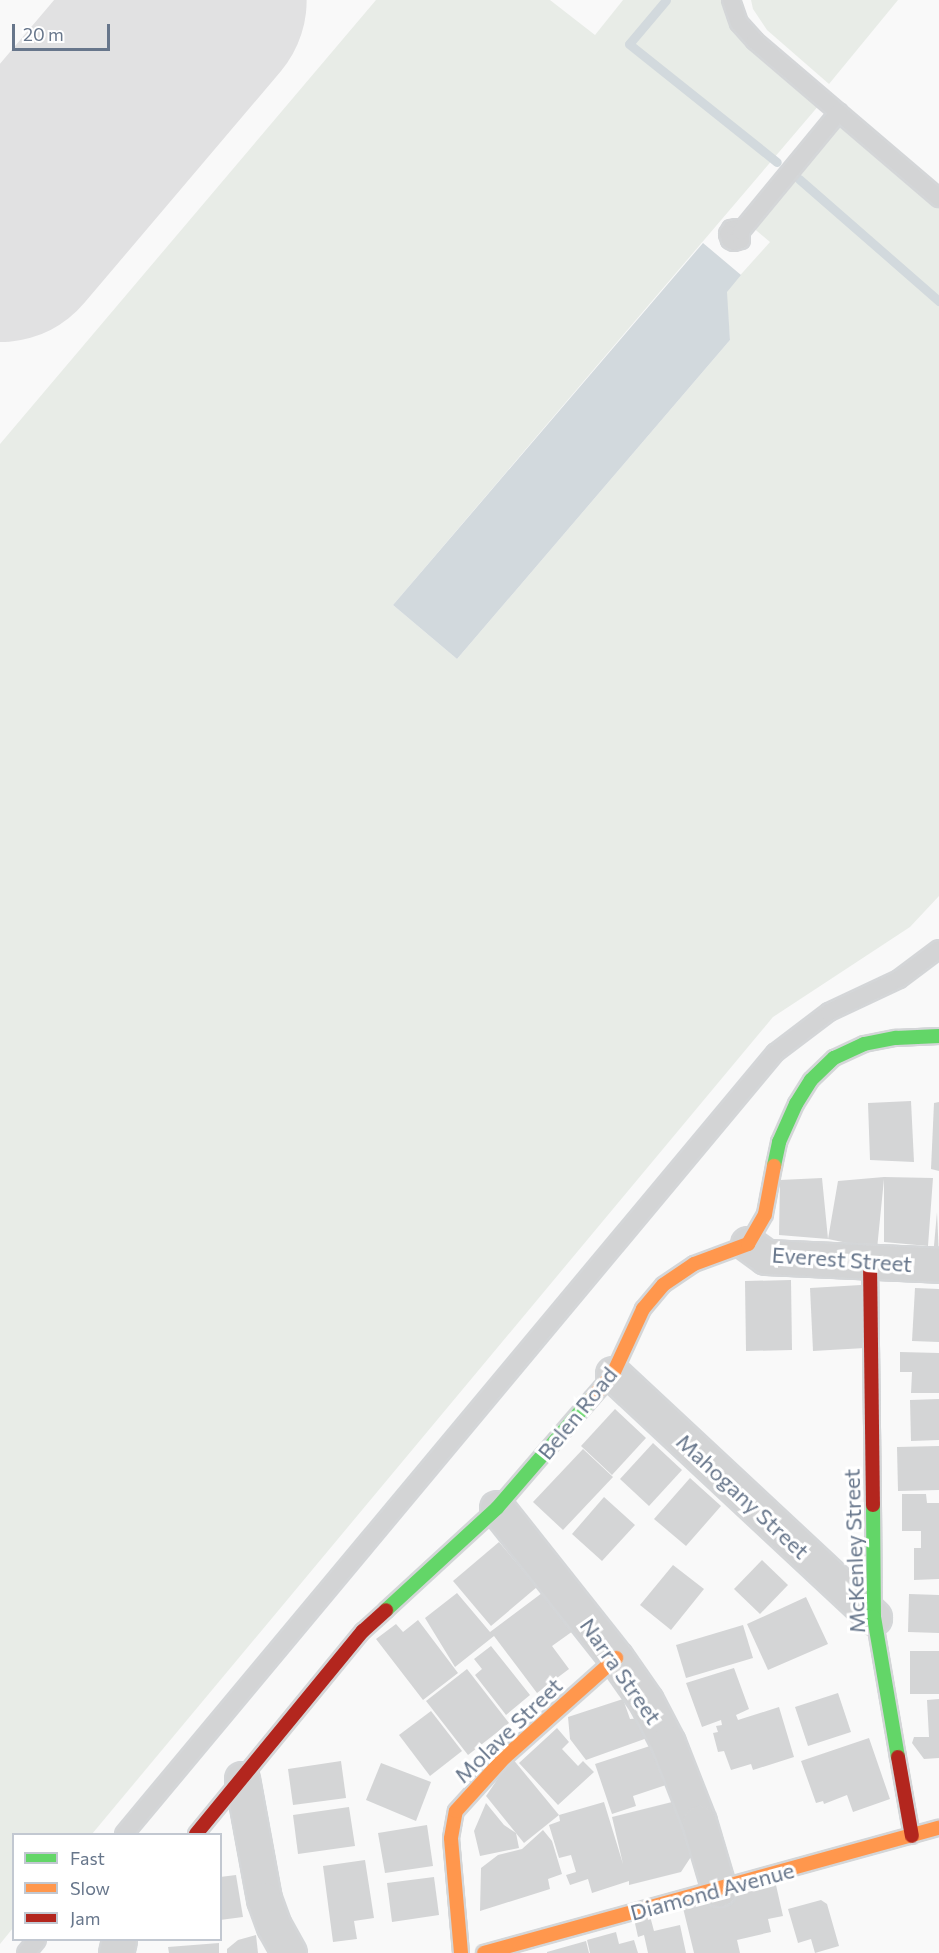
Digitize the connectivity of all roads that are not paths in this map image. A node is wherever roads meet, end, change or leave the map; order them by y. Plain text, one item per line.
1 (730, 0) edge
2 (839, 112) junction
3 (939, 198) edge
4 (741, 231) dead end
5 (939, 949) edge
6 (939, 1036) edge
7 (748, 1244) junction
8 (870, 1263) junction
9 (939, 1265) edge
10 (613, 1374) junction
11 (497, 1508) junction
12 (873, 1617) junction
13 (616, 1658) junction
14 (242, 1779) junction
15 (939, 1828) edge
16 (125, 1833) edge
17 (197, 1833) edge
18 (912, 1836) junction
19 (719, 1889) junction
20 (36, 1941) edge
21 (26, 1953) edge
22 (289, 1953) edge
23 (461, 1953) edge
24 (484, 1953) edge

1 - 2 lane
2 - 3 lane
2 - 4 lane
5 - 16 lane
6 - 7 street
7 - 8 street, Everest Street
7 - 10 street, Belen Road
8 - 9 street, Everest Street
8 - 12 street, McKenley Street
10 - 11 street, Belen Road
10 - 12 street, Mahogany Street
11 - 13 street, Narra Street
11 - 14 street, Belen Road
12 - 18 street, McKenley Street
13 - 19 street, Narra Street
13 - 23 street, Molave Street
14 - 17 street, Belen Road
14 - 22 street
15 - 18 street, Diamond Avenue
18 - 19 street, Diamond Avenue
19 - 24 street, Diamond Avenue
20 - 21 lane

